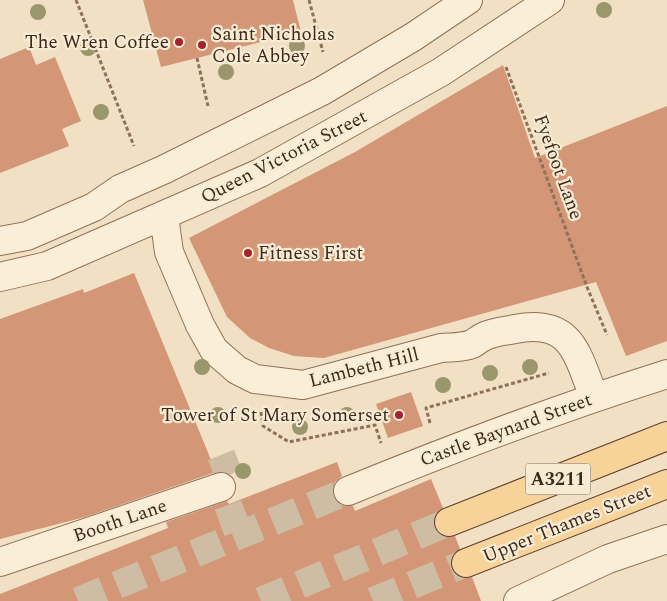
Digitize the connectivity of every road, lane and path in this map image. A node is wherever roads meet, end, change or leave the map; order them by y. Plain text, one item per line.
1 (76, 0) edge
2 (309, 0) edge
3 (468, 0) edge
4 (550, 0) edge
5 (323, 52) dead end
6 (197, 58) dead end
7 (506, 66) dead end
8 (208, 106) dead end
9 (131, 138) dead end
10 (164, 216) junction
11 (0, 241) edge
12 (0, 277) edge
13 (608, 337) dead end
14 (557, 371) dead end
15 (667, 374) edge
16 (594, 397) junction
17 (260, 408) dead end
18 (432, 428) dead end
19 (667, 436) edge
20 (382, 446) dead end
21 (667, 484) edge
22 (226, 489) dead end
23 (348, 491) tunnel mouth
24 (449, 522) tunnel mouth
25 (667, 539) edge
26 (0, 562) edge
27 (466, 563) tunnel mouth
28 (518, 601) edge

1 - 9 path
2 - 5 path
3 - 11 street
4 - 10 street, Queen Victoria Street
6 - 8 path
7 - 13 path, Fyefoot Lane
10 - 12 street, Queen Victoria Street
10 - 16 street, Lambeth Hill
14 - 18 path
15 - 16 street, Castle Baynard Street
16 - 23 street, Castle Baynard Street
17 - 20 path
19 - 24 main road, A3211
21 - 27 main road, Upper Thames Street / A3211
22 - 26 street, Booth Lane
25 - 28 street

